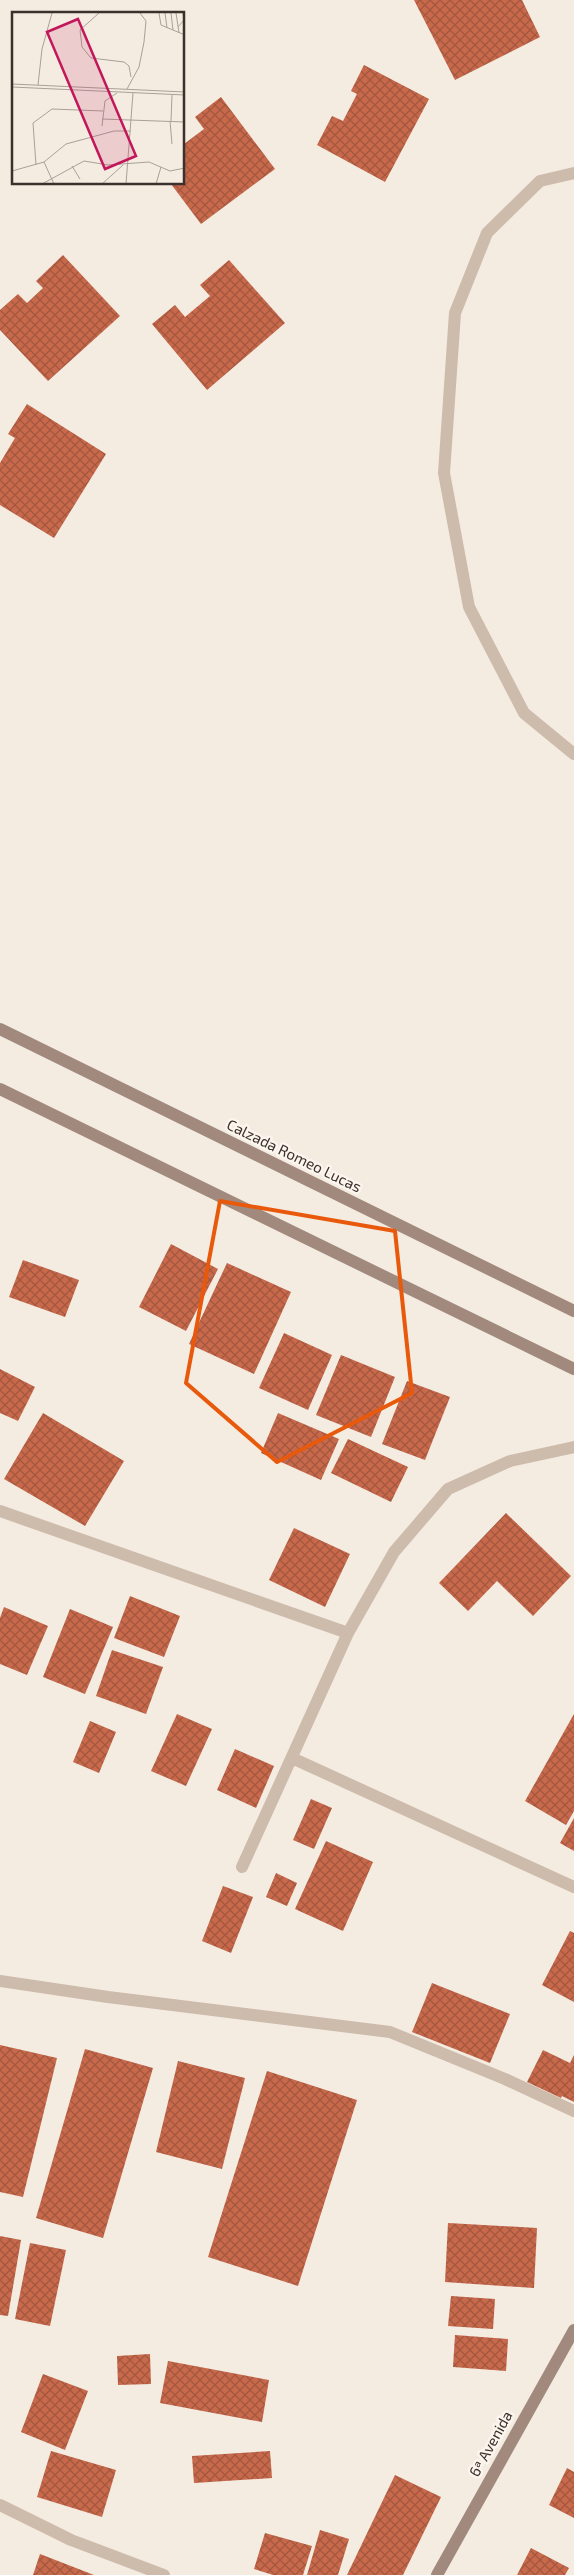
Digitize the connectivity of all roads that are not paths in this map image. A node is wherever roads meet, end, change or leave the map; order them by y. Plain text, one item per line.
1 (574, 173) edge
2 (574, 754) edge
3 (0, 1029) edge
4 (0, 1089) edge
5 (574, 1311) edge
6 (574, 1369) edge
7 (574, 1447) edge
8 (0, 1511) edge
9 (348, 1633) junction
10 (292, 1758) junction
11 (242, 1867) dead end
12 (574, 1887) edge
13 (0, 1981) edge
14 (574, 2111) edge
15 (574, 2330) edge
16 (0, 2505) edge
17 (164, 2575) edge
18 (436, 2575) edge

1 - 2 street
3 - 5 street, Calzada Romeo Lucas
4 - 6 street
7 - 9 street
8 - 9 street
9 - 10 street
10 - 11 street
10 - 12 street
13 - 14 street
15 - 18 street, 6ª Avenida
16 - 17 street

